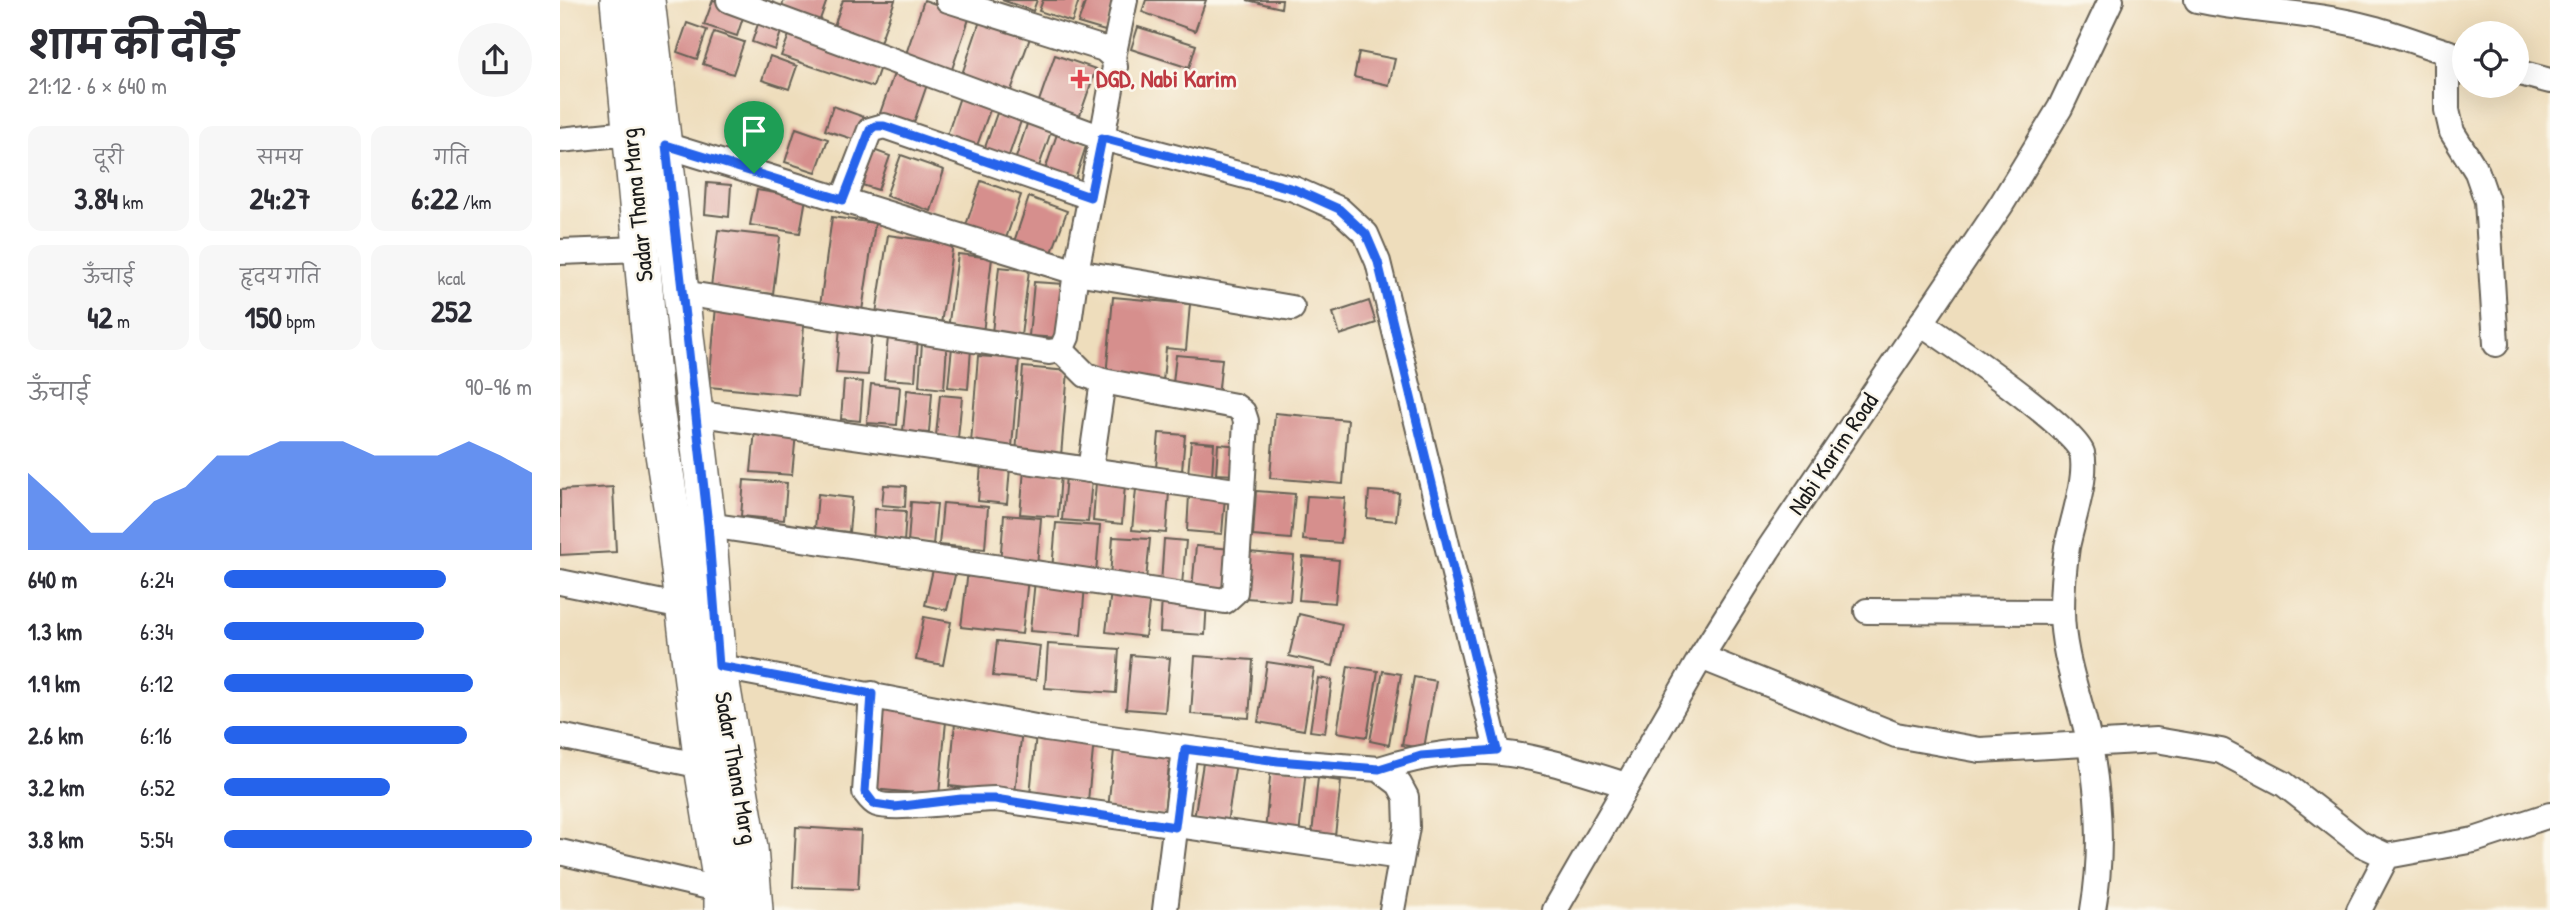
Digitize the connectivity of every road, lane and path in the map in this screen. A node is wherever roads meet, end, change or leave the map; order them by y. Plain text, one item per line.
1 (618, 0) edge
2 (647, 0) edge
3 (729, 0) edge
4 (948, 0) edge
5 (1125, 0) edge
6 (2111, 0) edge
7 (2197, 0) edge
8 (2452, 54) edge
9 (1113, 57) junction
10 (2529, 75) edge
11 (2452, 76) edge
12 (2550, 81) edge
13 (629, 133) junction
14 (1102, 138) junction
15 (560, 140) edge
16 (666, 145) junction
17 (1090, 197) junction
18 (843, 200) junction
19 (641, 249) junction
20 (560, 253) edge
21 (1076, 272) junction
22 (683, 293) junction
23 (1292, 308) dead end
24 (1921, 323) junction
25 (2496, 344) dead end
26 (1061, 350) junction
27 (1103, 381) junction
28 (694, 413) junction
29 (1090, 470) junction
30 (1242, 492) junction
31 (708, 525) junction
32 (560, 582) edge
33 (683, 607) junction
34 (1867, 611) dead end
35 (2062, 612) junction
36 (1701, 657) junction
37 (703, 664) junction
38 (872, 694) junction
39 (560, 736) edge
40 (2089, 742) junction
41 (1185, 749) junction
42 (1497, 750) junction
43 (702, 766) junction
44 (1379, 769) junction
45 (1626, 785) junction
46 (2550, 815) edge
47 (1175, 827) junction
48 (560, 852) edge
49 (2387, 856) junction
50 (1401, 857) junction
51 (722, 900) edge
52 (755, 910) edge
53 (1165, 910) edge
54 (1392, 910) edge
55 (1555, 910) edge
56 (2093, 910) edge
57 (2359, 910) edge

1 - 13 street, Sadar Thana Marg
2 - 16 street, Sadar Thana Marg
3 - 14 street
4 - 9 street
5 - 9 street
6 - 24 street, Nabi Karim Road
7 - 8 street
9 - 14 street
10 - 12 street
11 - 25 street
13 - 15 street
13 - 19 street, Sadar Thana Marg
14 - 17 street
14 - 42 street
16 - 18 street
16 - 22 street, Sadar Thana Marg
17 - 18 street
17 - 21 street
18 - 21 street
19 - 20 street
19 - 33 street, Sadar Thana Marg
21 - 23 street
21 - 26 street
22 - 26 street
22 - 28 street, Sadar Thana Marg
24 - 35 street
24 - 36 street, Nabi Karim Road
26 - 27 street
27 - 29 street
27 - 30 street
28 - 29 street
28 - 31 street, Sadar Thana Marg
29 - 30 street
30 - 31 street
31 - 37 street, Sadar Thana Marg
32 - 33 street
33 - 37 street, Sadar Thana Marg
34 - 35 street
35 - 40 street
36 - 40 street
36 - 45 street, Nabi Karim Road
37 - 38 street
37 - 43 street, Sadar Thana Marg
37 - 52 street, Sadar Thana Marg
38 - 41 street
38 - 47 street
39 - 43 street
40 - 49 street
40 - 56 street
41 - 44 street
41 - 47 street
42 - 44 street
42 - 45 street
43 - 51 street, Sadar Thana Marg
44 - 50 street
45 - 55 street, Nabi Karim Road
46 - 49 street
47 - 50 street
47 - 53 street
48 - 51 street
49 - 57 street
50 - 54 street

